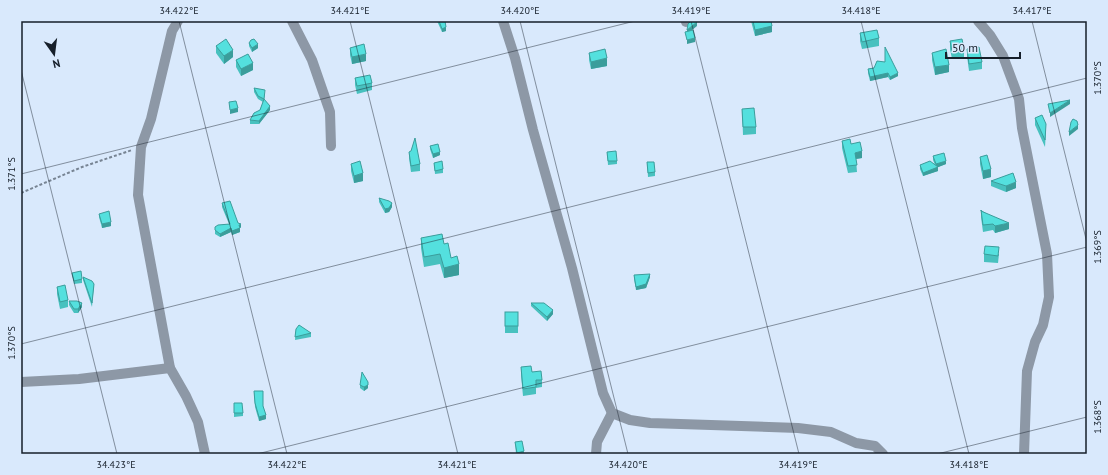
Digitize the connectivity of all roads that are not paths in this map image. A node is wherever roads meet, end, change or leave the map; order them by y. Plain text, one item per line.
1 (178, 21) edge
2 (292, 21) edge
3 (503, 21) edge
4 (978, 21) edge
5 (331, 146) dead end
6 (170, 368) junction
7 (21, 382) edge
8 (612, 413) junction
9 (205, 454) edge
10 (596, 454) edge
11 (883, 454) edge
12 (1024, 454) edge

1 - 6 street
2 - 5 street
3 - 8 street
4 - 12 street
6 - 7 street
6 - 9 street
8 - 10 street
8 - 11 street

